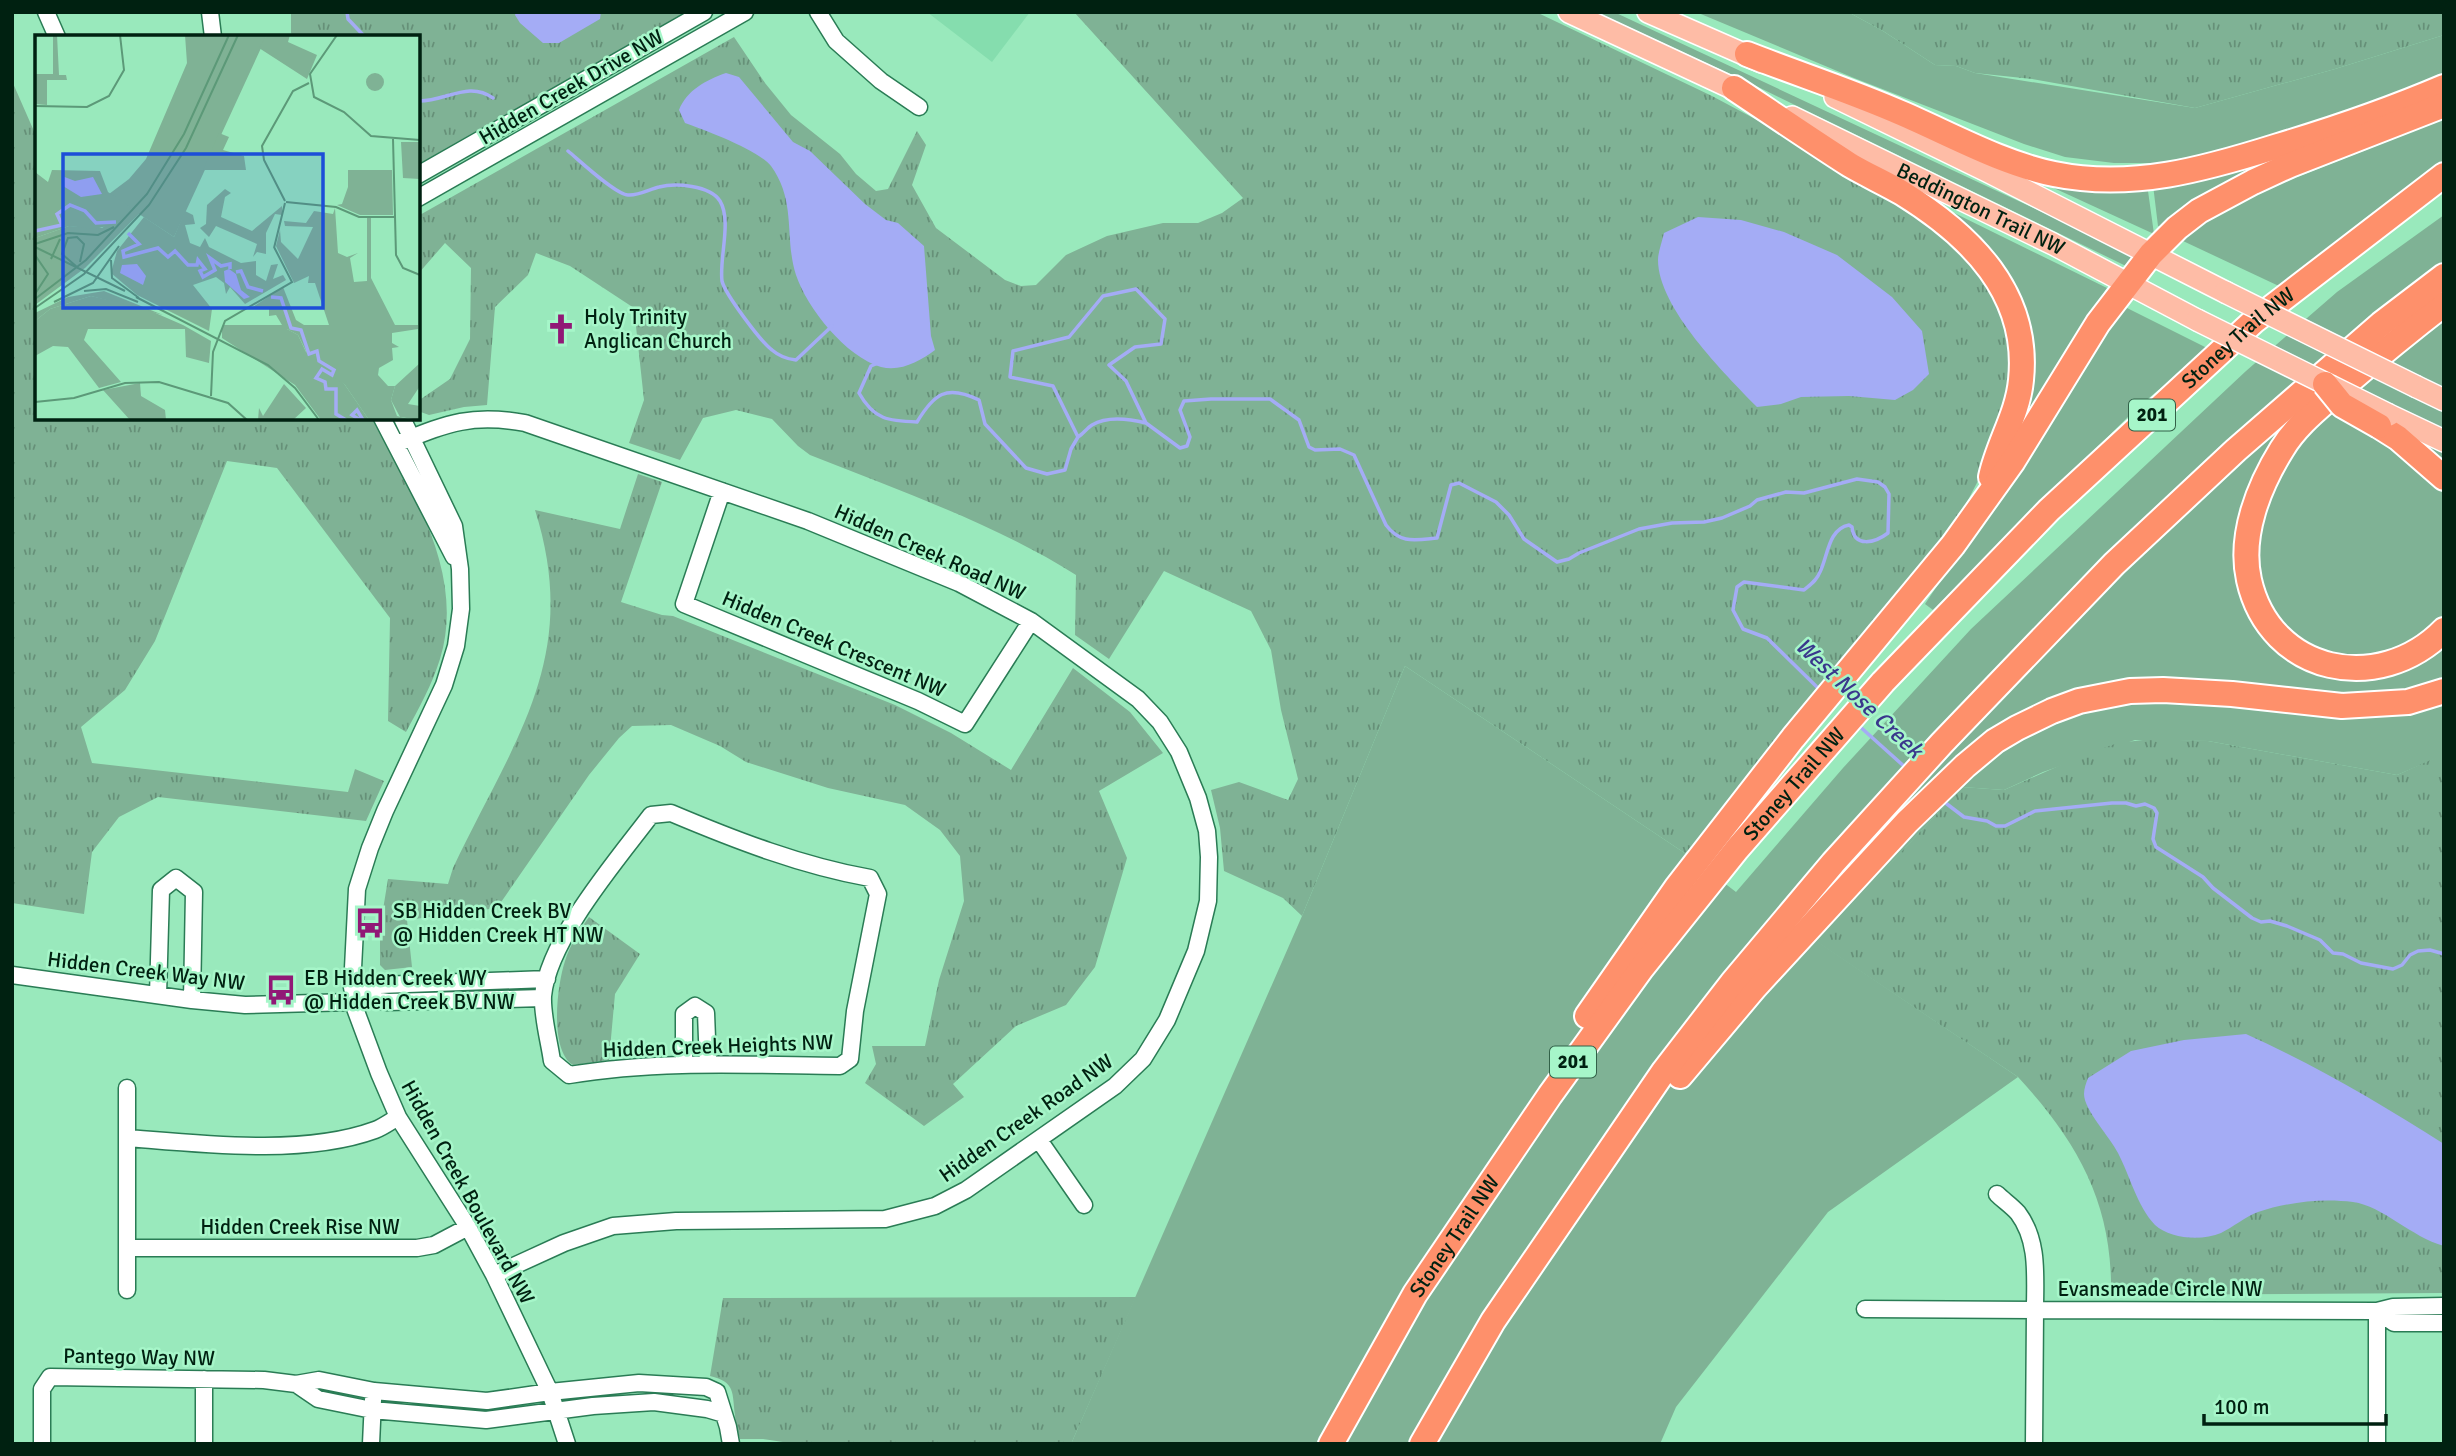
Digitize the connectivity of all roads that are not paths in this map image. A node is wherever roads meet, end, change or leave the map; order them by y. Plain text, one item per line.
1 (46, 12) edge
2 (210, 12) edge
3 (704, 12) edge
4 (745, 12) edge
5 (818, 12) edge
6 (1569, 12) edge
7 (1648, 12) edge
8 (664, 34) junction
9 (56, 35) edge
10 (213, 35) edge
11 (675, 52) junction
12 (1747, 54) junction
13 (2444, 87) edge
14 (1734, 88) junction
15 (2444, 106) edge
16 (919, 107) dead end
17 (420, 174) edge
18 (2444, 175) edge
19 (420, 197) edge
20 (2151, 254) junction
21 (2444, 276) edge
22 (2127, 284) junction
23 (2444, 304) edge
24 (2325, 384) joint
25 (2444, 400) edge
26 (383, 420) edge
27 (403, 420) edge
28 (2384, 420) junction
29 (413, 437) junction
30 (2444, 441) edge
31 (396, 444) junction
32 (2444, 478) edge
33 (722, 491) junction
34 (1989, 494) junction
35 (460, 569) junction
36 (1031, 621) junction
37 (2444, 630) edge
38 (2444, 675) edge
39 (2444, 691) edge
40 (2374, 704) junction
41 (12, 975) edge
42 (547, 979) junction
43 (158, 995) junction
44 (357, 996) junction
45 (543, 998) junction
46 (192, 1000) junction
47 (708, 1064) junction
48 (684, 1065) junction
49 (127, 1088) dead end
50 (398, 1117) junction
51 (128, 1138) junction
52 (1039, 1140) junction
53 (1997, 1194) dead end
54 (1084, 1205) dead end
55 (468, 1227) junction
56 (1445, 1247) junction
57 (127, 1248) junction
58 (494, 1275) junction
59 (127, 1290) dead end
60 (2444, 1306) edge
61 (1503, 1307) junction
62 (1865, 1309) dead end
63 (2035, 1310) junction
64 (2377, 1311) junction
65 (2444, 1323) edge
66 (204, 1379) junction
67 (296, 1384) junction
68 (374, 1391) junction
69 (551, 1392) junction
70 (372, 1410) junction
71 (557, 1410) junction
72 (724, 1414) junction
73 (43, 1444) edge
74 (204, 1444) edge
75 (371, 1444) edge
76 (567, 1444) edge
77 (731, 1444) edge
78 (1331, 1444) edge
79 (1422, 1444) edge
80 (2034, 1444) edge
81 (2377, 1444) edge

1 - 9 street
2 - 10 street
3 - 8 street, Hidden Creek Drive NW
4 - 11 street, Hidden Creek Drive NW
5 - 16 street
6 - 14 main road, Beddington Trail NW
7 - 12 main road, Beddington Trail NW
8 - 11 street
8 - 17 street, Hidden Creek Drive NW
11 - 19 street, Hidden Creek Drive NW
12 - 13 highway
12 - 20 main road, Beddington Trail NW
14 - 22 main road, Beddington Trail NW
14 - 34 highway
15 - 20 highway
18 - 56 highway, Stoney Trail NW / 201
20 - 22 highway
20 - 25 main road, Beddington Trail NW, bridge
21 - 61 highway
22 - 24 main road, Beddington Trail NW, bridge
22 - 34 highway
23 - 37 highway
24 - 28 highway, bridge
26 - 31 street, Hidden Creek Boulevard NW
27 - 29 street, Hidden Creek Boulevard NW
28 - 30 main road
28 - 32 highway
29 - 31 street, Hidden Creek Road NW
29 - 33 street, Hidden Creek Road NW
29 - 35 street, Hidden Creek Boulevard NW
31 - 35 street, Hidden Creek Boulevard NW
33 - 36 street, Hidden Creek Road NW
33 - 36 street, Hidden Creek Crescent NW
34 - 56 highway
35 - 44 street, Hidden Creek Boulevard NW
36 - 52 street, Hidden Creek Road NW
38 - 40 highway
39 - 40 highway
40 - 61 highway
41 - 43 street, Hidden Creek Way NW
42 - 44 street, Hidden Creek Way NW
42 - 45 street, Hidden Creek Heights NW
42 - 47 street, Hidden Creek Heights NW
43 - 46 street, Hidden Creek Way NW
43 - 46 street
44 - 45 street, Hidden Creek Way NW
44 - 46 street, Hidden Creek Way NW
44 - 50 street, Hidden Creek Boulevard NW
45 - 48 street, Hidden Creek Heights NW
47 - 48 street, Hidden Creek Heights NW
47 - 48 street
49 - 51 street
50 - 51 street
50 - 55 street, Hidden Creek Boulevard NW
51 - 57 street
52 - 54 street
52 - 58 street, Hidden Creek Road NW
53 - 63 street
55 - 57 street, Hidden Creek Rise NW
55 - 58 street, Hidden Creek Boulevard NW
56 - 78 highway, Stoney Trail NW / 201
57 - 59 street
58 - 69 street, Hidden Creek Boulevard NW
60 - 64 street, Evansmeade Circle NW
61 - 79 highway
62 - 63 street
63 - 64 street, Evansmeade Circle NW
63 - 80 street, Evansmeade Circle NW
64 - 65 street, Evansmeade Circle NW
64 - 81 street
66 - 67 street, Pantego Way NW
66 - 73 street, Pantego Way NW
66 - 74 street
67 - 68 street, Pantego Way NW
67 - 70 street, Pantego Way NW
68 - 69 street, Pantego Way NW
68 - 70 street
69 - 71 street, Hidden Creek Boulevard NW
69 - 72 street, Pantego Way NW
70 - 71 street, Pantego Way NW
70 - 75 street
71 - 72 street, Pantego Way NW
71 - 76 street, Hidden Creek Boulevard NW
72 - 77 street

